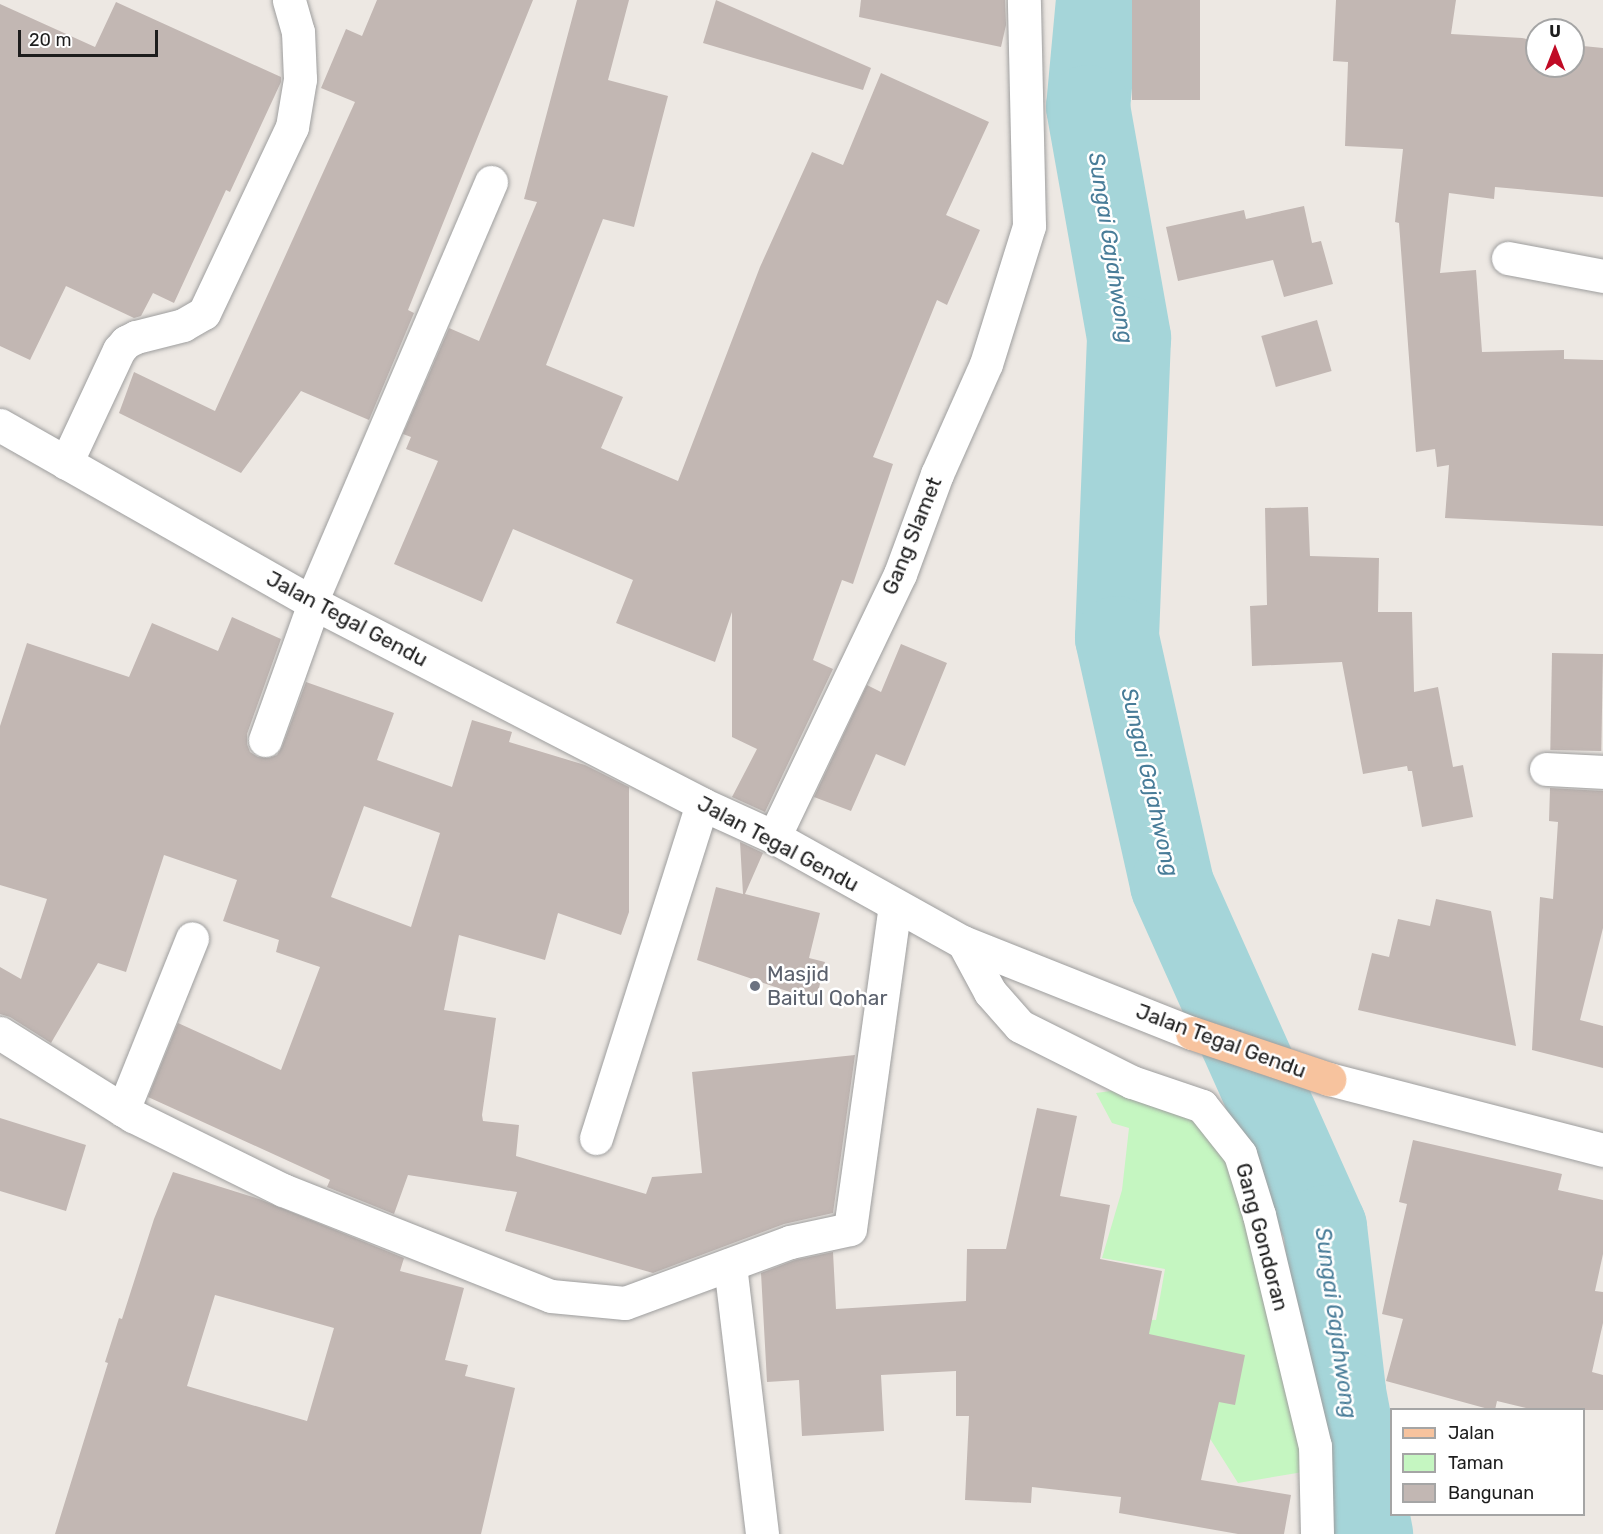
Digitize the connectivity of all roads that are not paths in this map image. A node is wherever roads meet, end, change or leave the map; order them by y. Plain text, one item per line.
1 (289, 0) edge
2 (1024, 0) edge
3 (491, 182) dead end
4 (1508, 258) dead end
5 (1603, 276) edge
6 (0, 425) edge
7 (66, 463) junction
8 (312, 602) junction
9 (265, 740) dead end
10 (1546, 769) dead end
11 (1603, 772) edge
12 (702, 804) junction
13 (774, 837) junction
14 (895, 906) junction
15 (192, 938) dead end
16 (963, 942) junction
17 (0, 1033) edge
18 (1192, 1033) joint
19 (1329, 1079) joint
20 (123, 1110) junction
21 (596, 1138) dead end
22 (1603, 1150) edge
23 (730, 1265) junction
24 (762, 1534) edge
25 (1317, 1534) edge

1 - 7 street
2 - 13 street, Gang Slamet
3 - 8 street
4 - 5 street
6 - 7 street, Jalan Tegal Gendu
7 - 8 street, Jalan Tegal Gendu
8 - 9 street
8 - 12 street, Jalan Tegal Gendu
10 - 11 street
12 - 13 street, Jalan Tegal Gendu
12 - 21 street
13 - 14 street, Jalan Tegal Gendu
14 - 16 street, Jalan Tegal Gendu
14 - 23 street
15 - 20 street
16 - 18 street, Jalan Tegal Gendu
16 - 25 street, Gang Gondoran
17 - 20 street
18 - 19 main road, Jalan Tegal Gendu
19 - 22 street, Jalan Tegal Gendu
20 - 23 street
23 - 24 street

